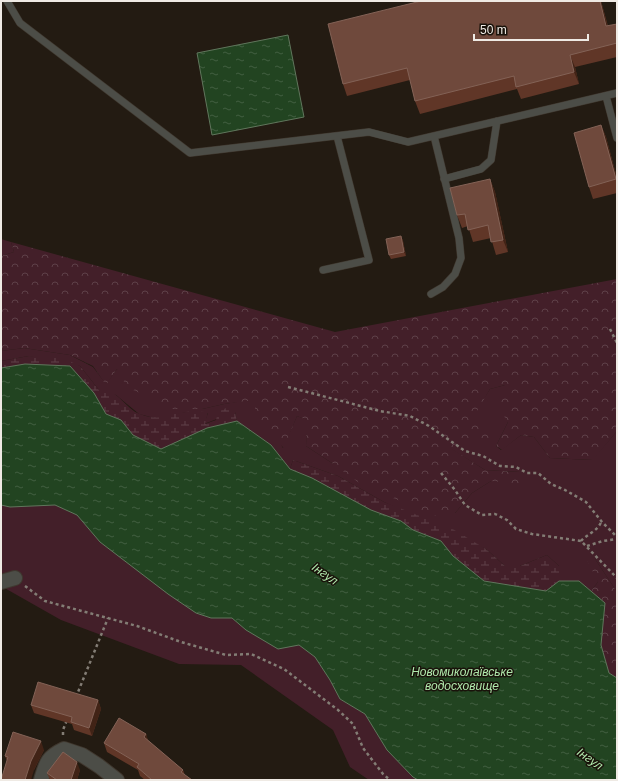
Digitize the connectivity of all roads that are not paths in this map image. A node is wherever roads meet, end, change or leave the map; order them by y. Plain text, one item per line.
1 (7, 1) edge
2 (617, 93) edge
3 (606, 96) junction
4 (497, 121) junction
5 (337, 136) junction
6 (434, 136) junction
7 (617, 138) edge
8 (444, 180) junction
9 (323, 270) dead end
10 (431, 294) dead end
11 (15, 578) road end
12 (1, 582) edge
13 (41, 780) edge
14 (117, 780) edge

1 - 5 lane
2 - 3 lane
3 - 4 lane
3 - 7 lane
4 - 6 lane
4 - 8 lane
5 - 6 lane
5 - 9 lane
6 - 8 lane
8 - 10 lane
11 - 12 street
13 - 14 street

